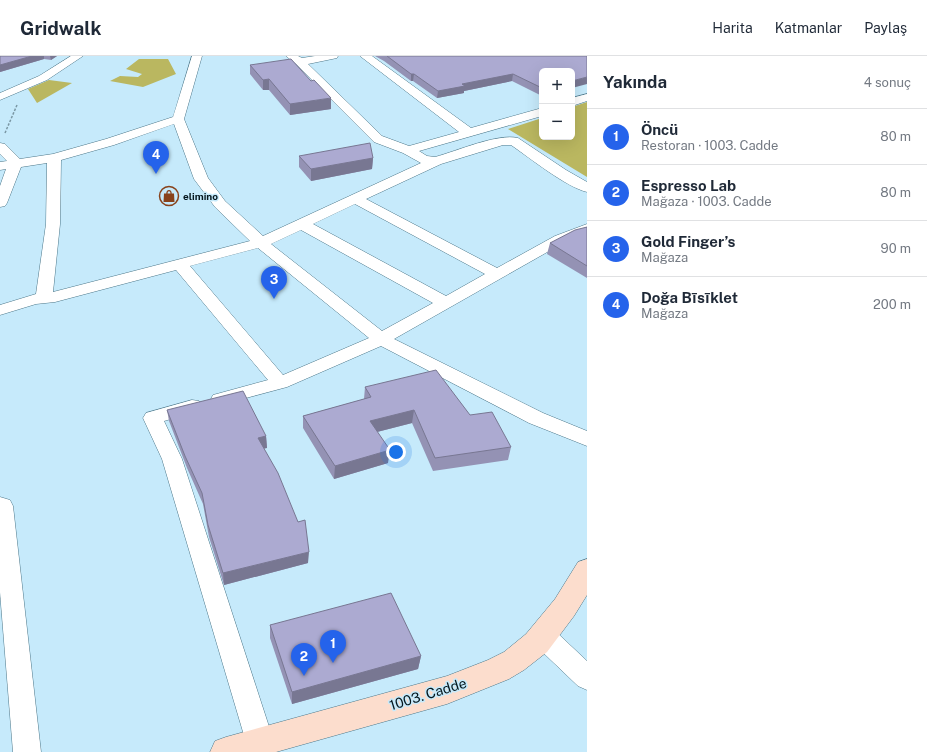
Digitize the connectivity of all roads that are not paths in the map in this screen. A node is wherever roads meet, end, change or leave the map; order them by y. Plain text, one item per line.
1 (78, 56) edge
2 (197, 56) edge
3 (333, 56) edge
4 (365, 56) edge
5 (296, 59) edge
6 (0, 97) edge
7 (587, 97) edge
8 (575, 101) edge
9 (539, 113) edge
10 (178, 119) junction
11 (469, 133) junction
12 (1, 143) edge
13 (408, 150) junction
14 (54, 158) junction
15 (436, 161) junction
16 (16, 163) junction
17 (0, 166) edge
18 (587, 188) edge
19 (355, 199) junction
20 (0, 203) edge
21 (301, 224) junction
22 (587, 228) edge
23 (261, 243) junction
24 (179, 264) junction
25 (497, 274) junction
26 (44, 296) junction
27 (446, 303) junction
28 (0, 310) edge
29 (381, 339) junction
30 (280, 383) junction
31 (587, 439) edge
32 (0, 505) edge
33 (587, 570) edge
34 (5, 574) edge
35 (543, 636) junction
36 (587, 678) edge
37 (260, 742) junction
38 (27, 752) edge
39 (226, 752) edge

1 - 6 street
2 - 10 street
3 - 5 street
4 - 11 street
5 - 13 street
7 - 8 street
9 - 11 street
10 - 14 street
10 - 23 street
11 - 13 street
12 - 16 street
13 - 15 street
14 - 16 street
14 - 26 street
15 - 18 street
15 - 19 street
16 - 17 street
16 - 20 street
19 - 21 street
19 - 25 street
21 - 23 street
21 - 27 street
22 - 25 street
23 - 24 street
23 - 29 street
24 - 26 street
24 - 30 street
25 - 27 street
26 - 28 street
27 - 29 street
29 - 30 street
29 - 31 street
30 - 37 street
32 - 34 street
33 - 35 main road, 1003. Cadde
34 - 38 street
35 - 36 street
35 - 37 main road, 1003. Cadde
37 - 39 main road, 1003. Cadde

